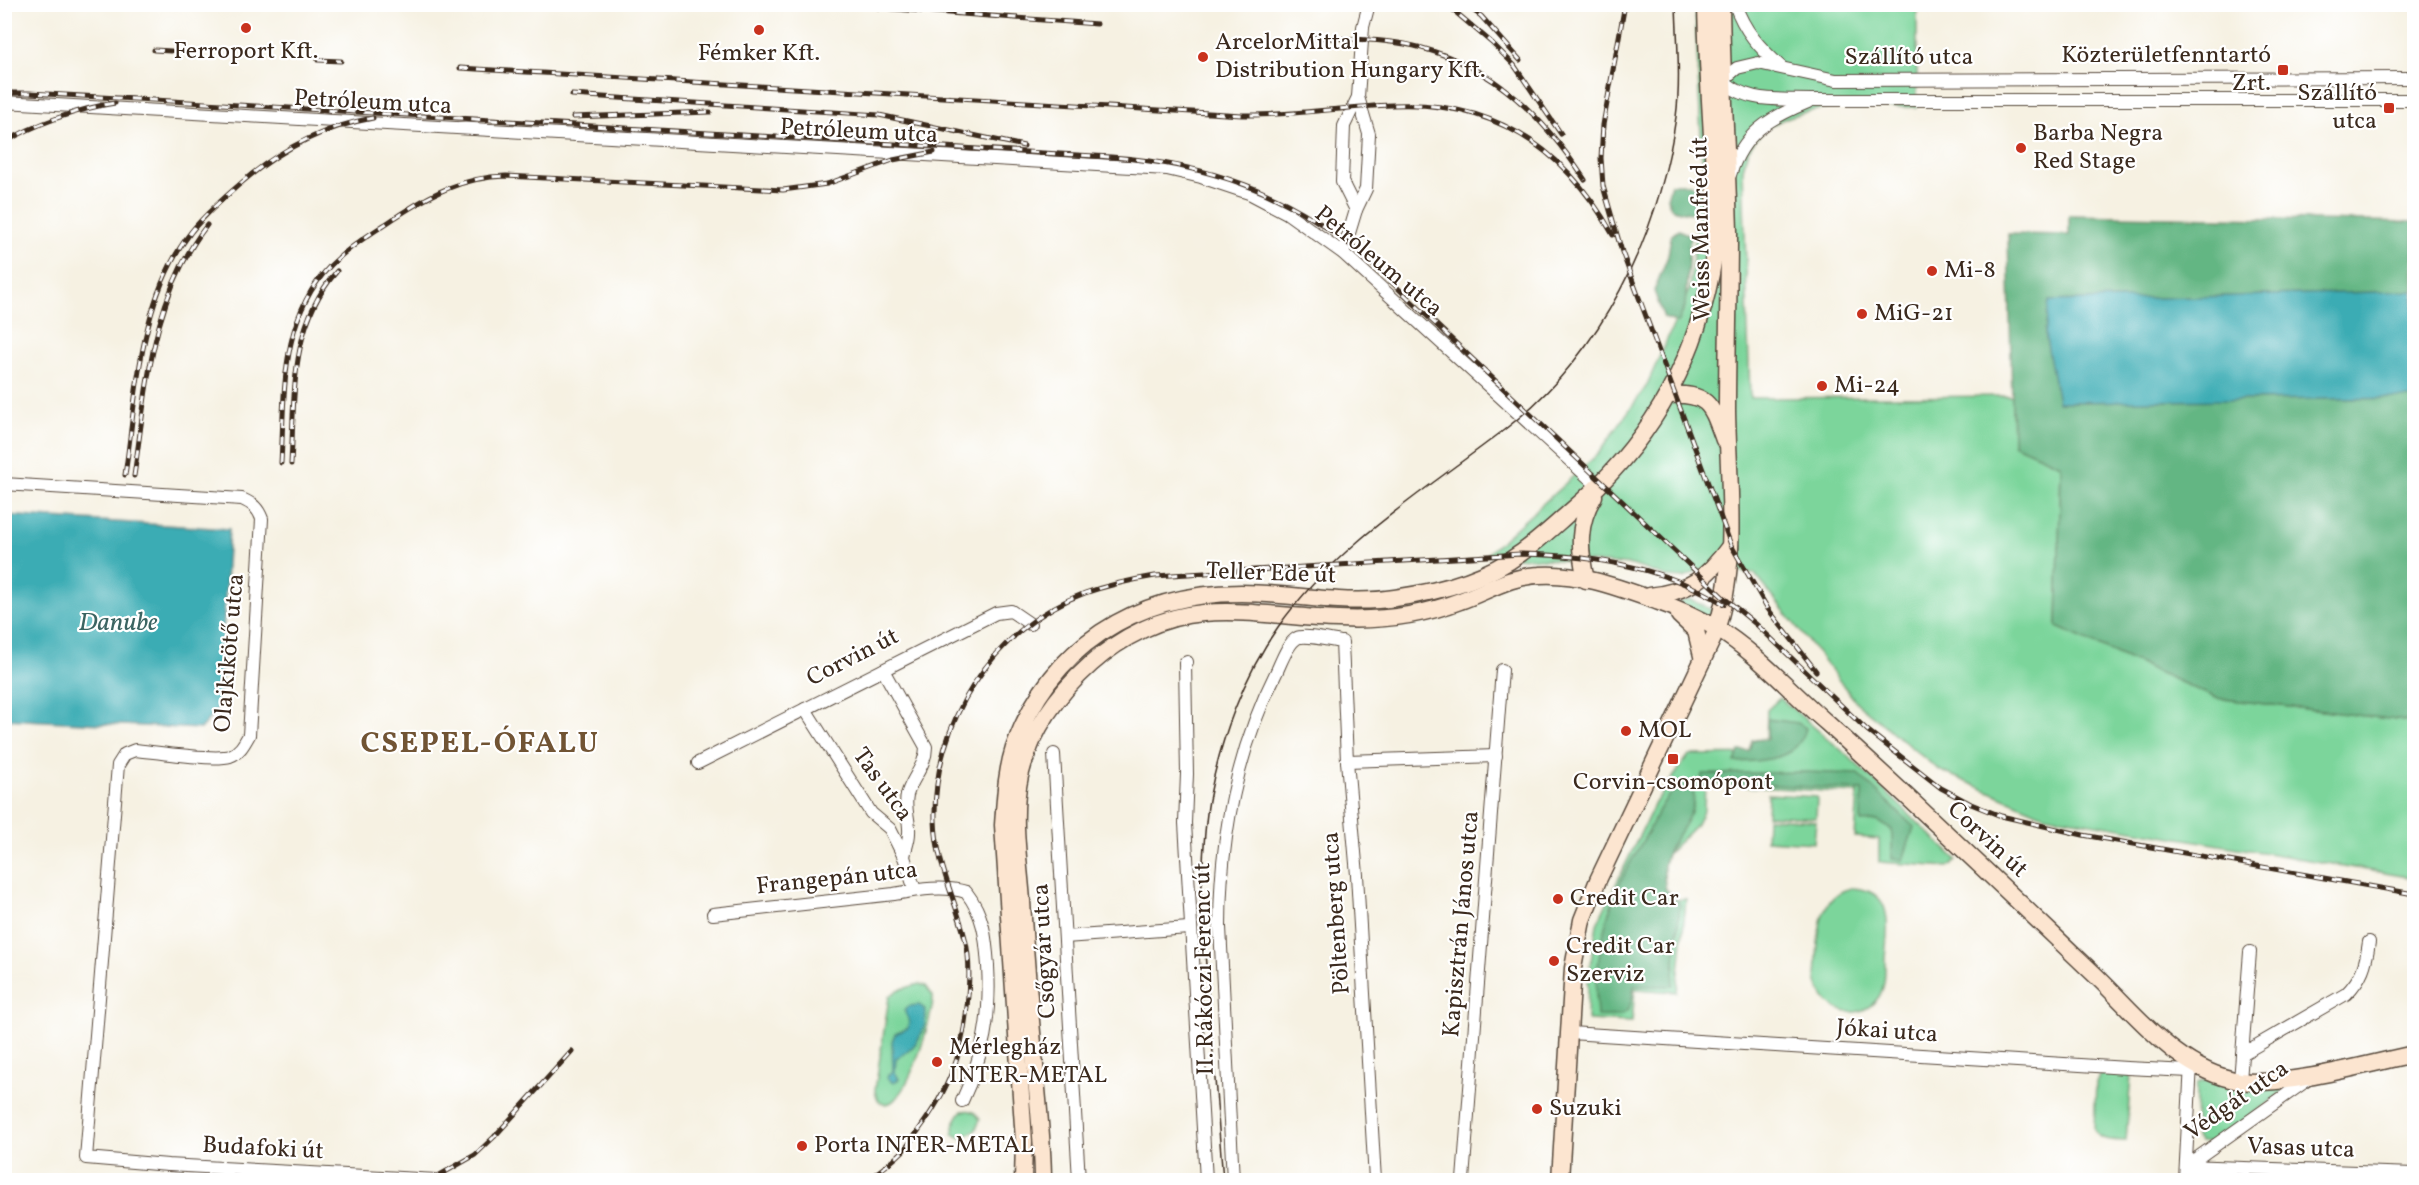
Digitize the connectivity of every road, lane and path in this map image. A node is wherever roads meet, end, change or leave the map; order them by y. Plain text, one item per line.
1 (1370, 4) edge
2 (1706, 4) edge
3 (1721, 4) edge
4 (1735, 4) edge
5 (1707, 52) junction
6 (1782, 68) junction
7 (2232, 78) junction
8 (2415, 78) edge
9 (2073, 79) junction
10 (1722, 80) junction
11 (1923, 80) junction
12 (1358, 97) junction
13 (1710, 100) junction
14 (1811, 100) junction
15 (1922, 100) junction
16 (2073, 100) junction
17 (2232, 100) junction
18 (2415, 100) edge
19 (4, 102) edge
20 (1727, 185) junction
21 (1356, 210) junction
22 (1343, 253) junction
23 (1668, 395) junction
24 (1728, 452) junction
25 (4, 484) edge
26 (1599, 487) junction
27 (1731, 545) junction
28 (1587, 580) junction
29 (1642, 596) junction
30 (1722, 603) junction
31 (1667, 605) junction
32 (1030, 624) dead end
33 (1716, 628) junction
34 (1342, 642) joint
35 (1740, 646) junction
36 (1703, 660) junction
37 (1187, 662) dead end
38 (883, 670) junction
39 (1502, 670) dead end
40 (805, 709) junction
41 (1054, 754) dead end
42 (1496, 756) junction
43 (1347, 761) junction
44 (698, 764) dead end
45 (904, 857) junction
46 (915, 890) junction
47 (713, 914) dead end
48 (1190, 928) junction
49 (1065, 937) junction
50 (2369, 942) dead end
51 (2250, 952) dead end
52 (1570, 1033) junction
53 (2242, 1054) junction
54 (2415, 1054) edge
55 (2194, 1067) junction
56 (2316, 1074) junction
57 (2240, 1081) junction
58 (962, 1101) dead end
59 (86, 1158) joint
60 (2186, 1166) junction
61 (2415, 1174) edge
62 (437, 1180) edge
63 (1023, 1180) edge
64 (1044, 1180) edge
65 (1079, 1180) edge
66 (1206, 1180) edge
67 (1233, 1180) edge
68 (1375, 1180) edge
69 (1463, 1180) edge
70 (1560, 1180) edge
71 (2185, 1180) edge

1 - 12 street
2 - 5 main road, Weiss Manfréd út
3 - 10 main road, Weiss Manfréd út
4 - 6 street, Szállító utca
5 - 10 street
5 - 13 main road, Weiss Manfréd út
6 - 10 street, Szállító utca
6 - 11 street, Szállító utca
7 - 8 street, Szállító utca
7 - 9 street, Szállító utca
7 - 17 street
9 - 11 street, Szállító utca
9 - 16 street
10 - 13 street
10 - 14 street, Szállító utca
10 - 20 main road, Weiss Manfréd út
11 - 15 street
12 - 21 street
12 - 21 street
13 - 23 main road, Weiss Manfréd út
14 - 15 street, Szállító utca
14 - 20 street, Szállító utca
15 - 16 street, Szállító utca
16 - 17 street, Szállító utca
17 - 18 street, Szállító utca
19 - 22 street, Petróleum utca
20 - 24 main road, Weiss Manfréd út
21 - 22 street
22 - 26 street, Petróleum utca
23 - 24 main road, Weiss Manfréd út
23 - 26 main road, Weiss Manfréd út
24 - 27 main road, Weiss Manfréd út
25 - 59 street, Olajkikötő utca
26 - 28 main road
26 - 63 main road, Teller Ede út
27 - 29 main road
27 - 30 main road, Weiss Manfréd út
28 - 29 main road
28 - 64 main road, Teller Ede út
29 - 31 main road
30 - 33 main road, Weiss Manfréd út
30 - 35 main road
31 - 33 main road, Corvin út
31 - 36 main road
32 - 38 street, Corvin út
33 - 35 main road, Corvin út
33 - 36 main road, Weiss Manfréd út
34 - 43 street, Pöltenberg utca
34 - 67 street, II. Rákóczi Ferenc út
35 - 36 main road
35 - 55 main road, Corvin út
36 - 52 main road, Weiss Manfréd út
37 - 48 street, II. Rákóczi Ferenc út
38 - 40 street, Corvin út
38 - 45 street
39 - 42 street, Kapisztrán János utca
40 - 44 street, Corvin út
40 - 45 street, Tas utca
41 - 49 street, Csőgyár utca
42 - 43 street
42 - 69 street, Kapisztrán János utca
43 - 68 street, Pöltenberg utca
45 - 46 street, Tas utca
46 - 47 street, Frangepán utca
46 - 58 street, Frangepán utca
48 - 49 street
48 - 66 street, II. Rákóczi Ferenc út
49 - 65 street, Csőgyár utca
50 - 53 street
51 - 53 street
52 - 55 street, Jókai utca
52 - 70 main road, Weiss Manfréd út
53 - 57 street
54 - 56 main road, Védgát utca
55 - 57 main road, Védgát utca
55 - 60 street, Védgát utca
56 - 57 main road, Védgát utca
56 - 60 street, Védgát utca
59 - 62 street, Budafoki út
60 - 61 street, Vasas utca
60 - 71 street, Védgát utca

